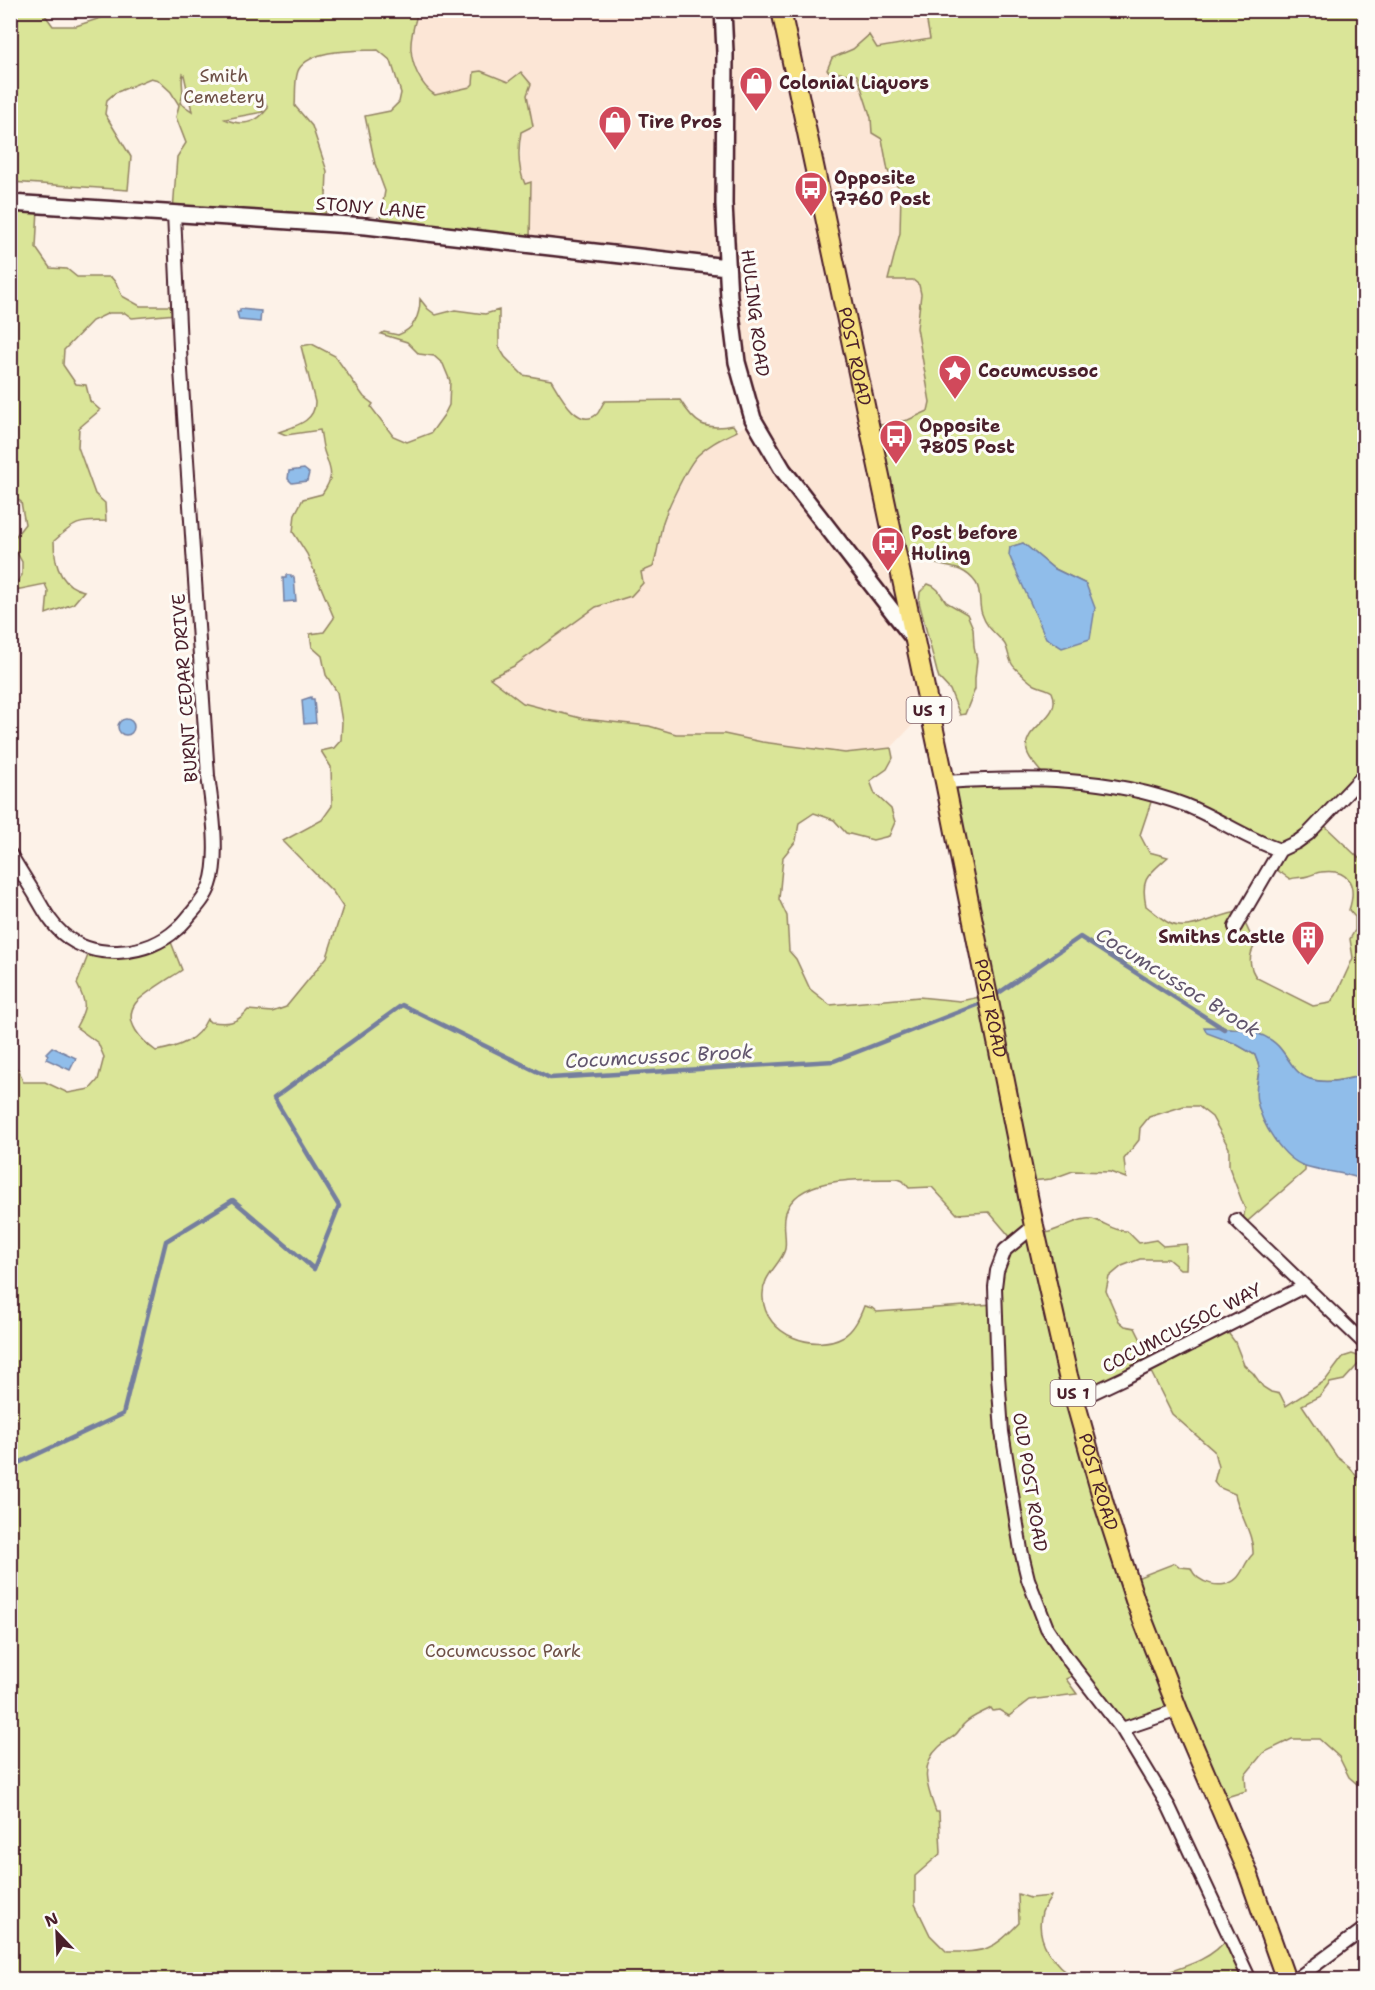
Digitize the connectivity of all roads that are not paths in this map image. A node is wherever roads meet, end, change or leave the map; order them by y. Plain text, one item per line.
1 (723, 10) edge
2 (781, 10) edge
3 (10, 203) edge
4 (174, 213) junction
5 (728, 267) junction
6 (914, 639) junction
7 (1365, 775) edge
8 (945, 782) junction
9 (1280, 850) junction
10 (10, 854) edge
11 (1235, 927) dead end
12 (1236, 1220) dead end
13 (1034, 1226) junction
14 (1305, 1286) junction
15 (1365, 1343) edge
16 (1075, 1401) junction
17 (1178, 1710) junction
18 (1122, 1729) junction
19 (1365, 1929) edge
20 (1250, 1980) edge
21 (1286, 1980) edge
22 (1295, 1980) edge

1 - 5 street, HULING ROAD
2 - 6 main road, POST ROAD / US 1
3 - 4 street, STONY LANE
4 - 5 street, STONY LANE
4 - 10 street, BURNT CEDAR DRIVE
5 - 6 street, HULING ROAD
6 - 8 main road, POST ROAD / US 1
7 - 9 street
8 - 9 street
8 - 13 main road, POST ROAD / US 1
9 - 11 street
12 - 14 street
13 - 16 main road, POST ROAD / US 1
13 - 18 street, OLD POST ROAD
14 - 15 street
14 - 16 street, COCUMCUSSOC WAY
16 - 17 main road, POST ROAD / US 1
17 - 18 street
17 - 21 main road, POST ROAD / US 1
18 - 20 street, OLD POST ROAD
19 - 22 street

